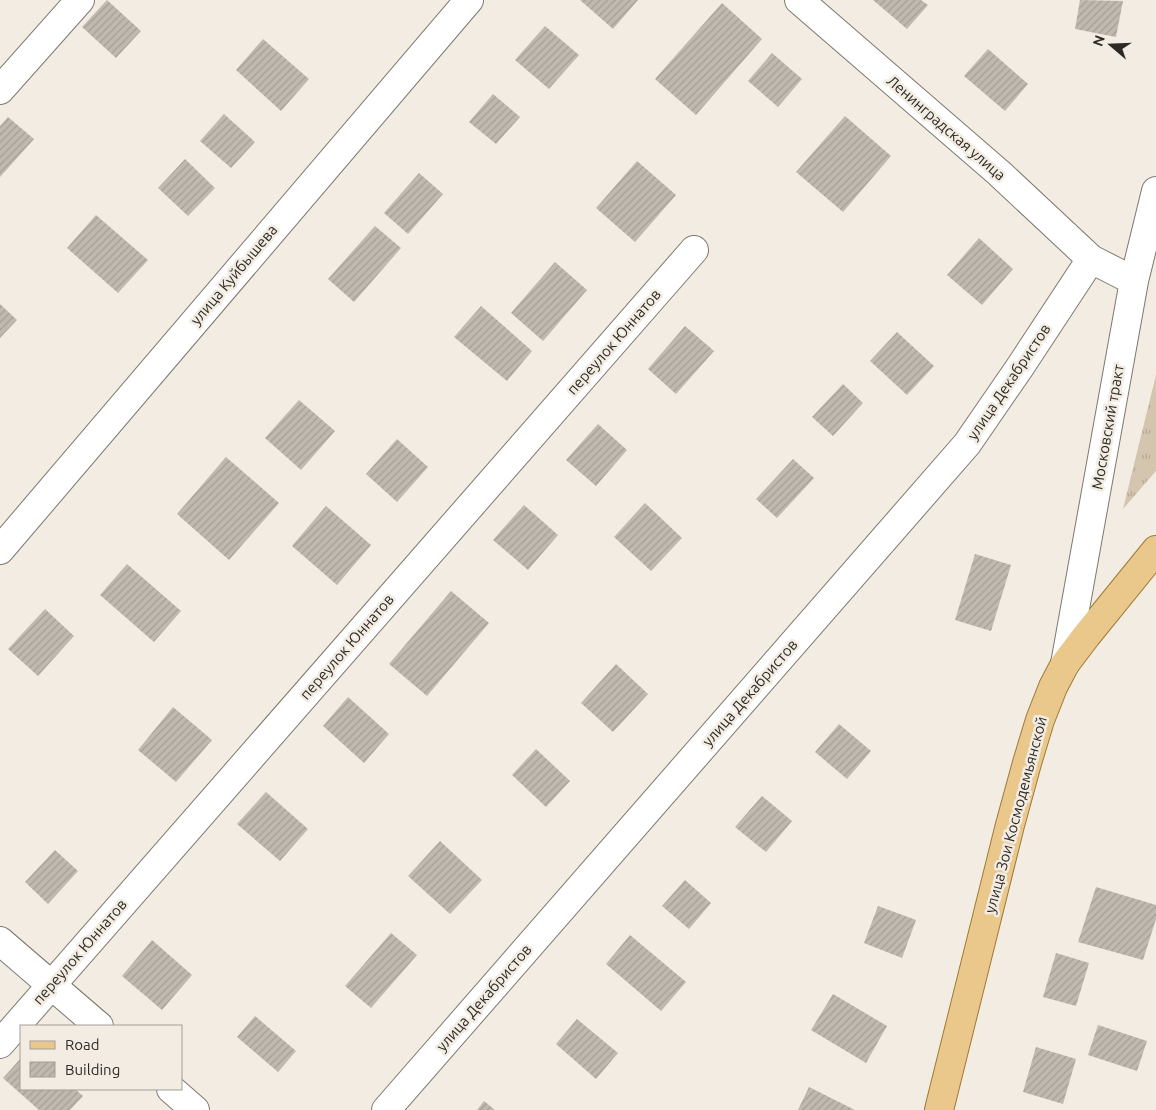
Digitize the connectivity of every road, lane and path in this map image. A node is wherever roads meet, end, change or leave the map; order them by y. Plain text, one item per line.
1 (80, 0) edge
2 (469, 0) edge
3 (799, 0) edge
4 (0, 90) edge
5 (1156, 191) edge
6 (694, 250) dead end
7 (1091, 259) junction
8 (1134, 281) junction
9 (0, 550) edge
10 (1156, 550) edge
11 (1065, 664) junction
12 (0, 941) edge
13 (51, 985) junction
14 (98, 1025) edge
15 (0, 1044) edge
16 (172, 1090) edge
17 (195, 1110) edge
18 (386, 1110) edge
19 (939, 1110) edge

1 - 4 street
2 - 9 street, улица Куйбышева
3 - 7 street, Ленинградская улица
5 - 8 street, Московский тракт
6 - 13 street, переулок Юннатов
7 - 8 street, Ленинградская улица
7 - 18 street, улица Декабристов
8 - 11 street, Московский тракт
10 - 11 main road, улица Зои Космодемьянской
11 - 19 main road, улица Зои Космодемьянской
12 - 13 street
13 - 14 street
13 - 15 street, переулок Юннатов
16 - 17 street

